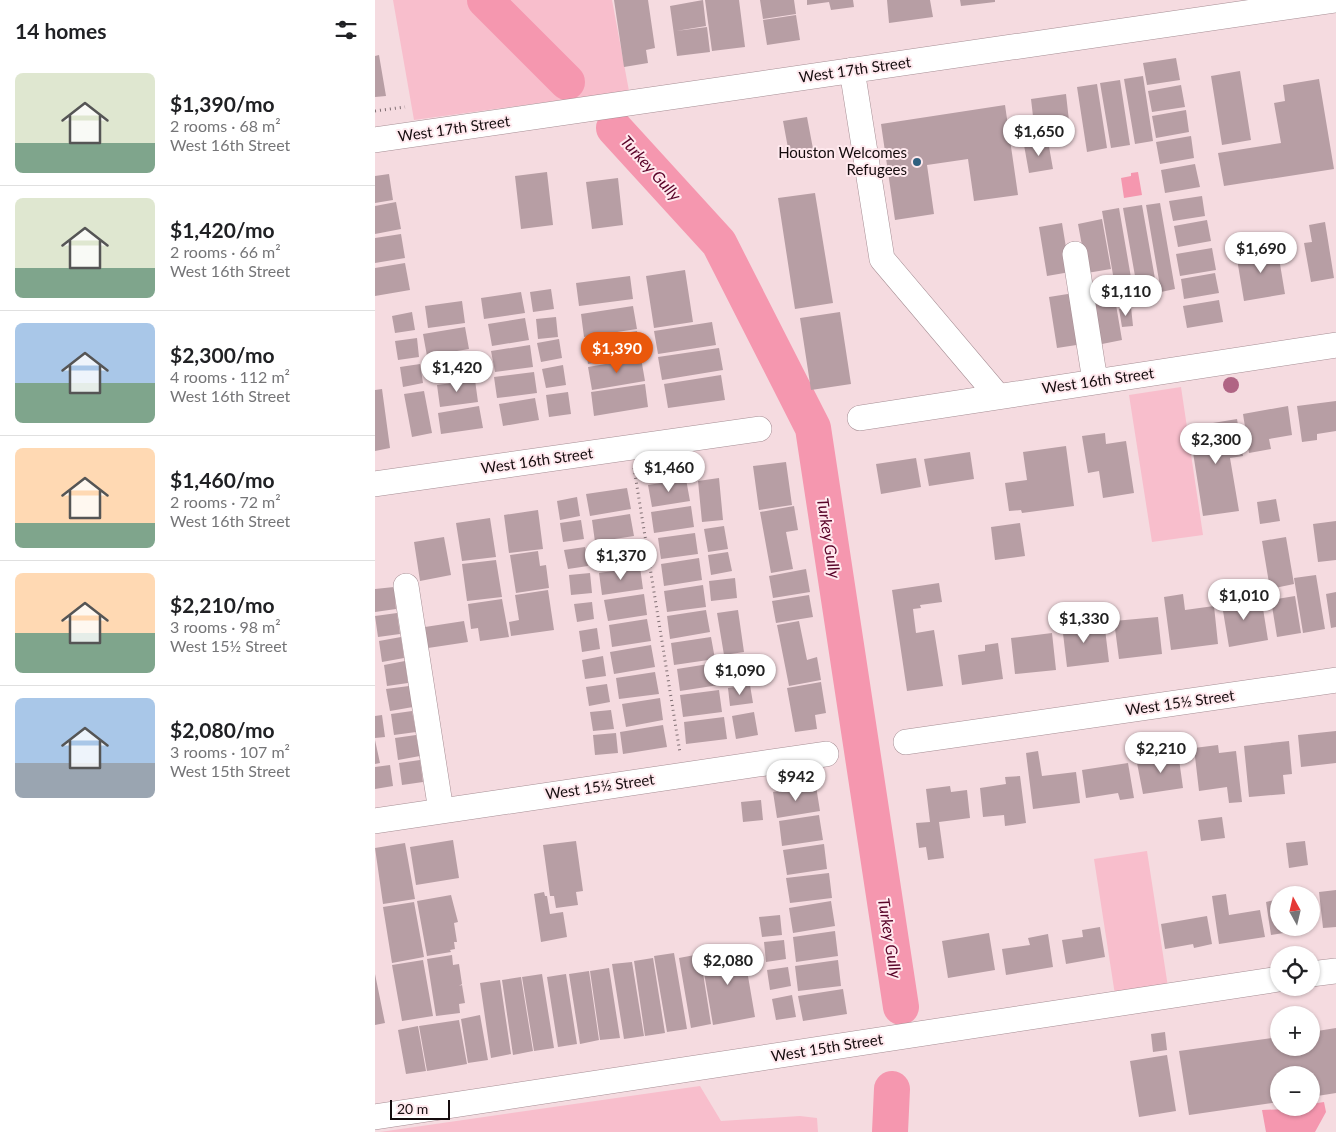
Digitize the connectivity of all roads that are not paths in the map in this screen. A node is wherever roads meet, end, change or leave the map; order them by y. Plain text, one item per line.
1 (1335, 0) edge
2 (852, 70) junction
3 (375, 140) edge
4 (1075, 254) dead end
5 (1336, 345) edge
6 (1095, 381) junction
7 (997, 395) junction
8 (860, 418) dead end
9 (759, 429) dead end
10 (375, 484) edge
11 (406, 586) dead end
12 (1336, 680) edge
13 (906, 742) dead end
14 (826, 754) dead end
15 (441, 811) junction
16 (375, 821) edge
17 (1336, 971) edge
18 (1320, 973) edge
19 (1270, 980) edge
20 (375, 1117) edge

1 - 2 street, West 17th Street
2 - 3 street, West 17th Street
2 - 7 street
4 - 6 street
5 - 6 street, West 16th Street
6 - 7 street, West 16th Street
7 - 8 street, West 16th Street
9 - 10 street, West 16th Street
11 - 15 street
12 - 13 street, West 15½ Street
14 - 15 street, West 15½ Street
15 - 16 street, West 15½ Street
17 - 18 street
19 - 20 street, West 15th Street

